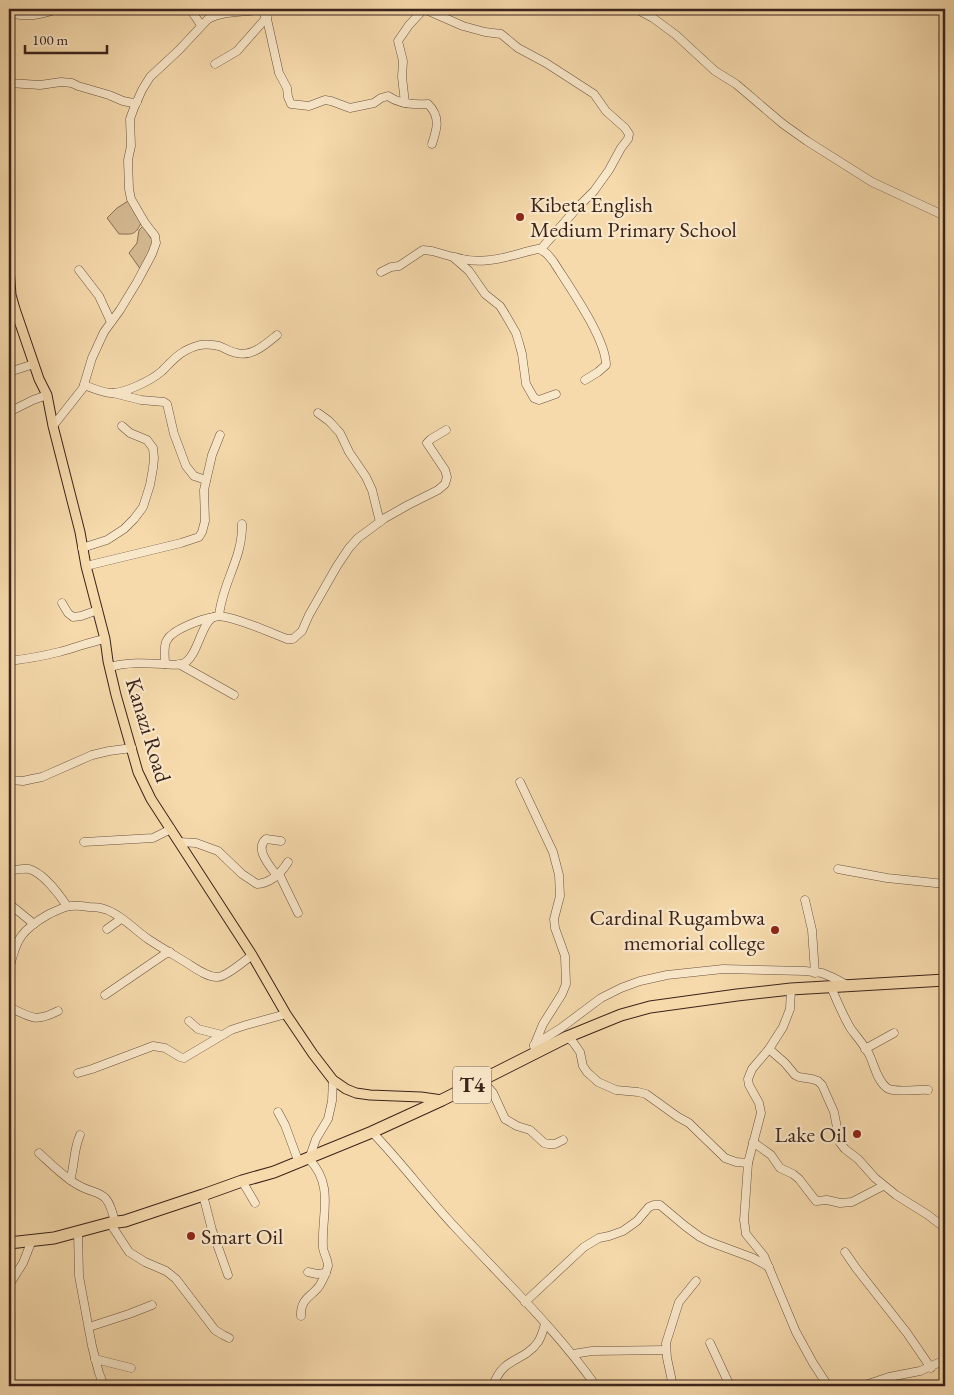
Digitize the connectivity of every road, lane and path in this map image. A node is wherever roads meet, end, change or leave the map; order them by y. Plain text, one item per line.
1 (58, 9) edge
2 (190, 9) edge
3 (262, 9) edge
4 (424, 9) edge
5 (636, 9) edge
6 (9, 13) edge
7 (267, 17) junction
8 (201, 25) junction
9 (215, 64) dead end
10 (9, 83) edge
11 (136, 102) junction
12 (405, 103) junction
13 (432, 144) dead end
14 (945, 216) edge
15 (541, 249) junction
16 (453, 257) junction
17 (9, 268) edge
18 (79, 270) dead end
19 (381, 272) dead end
20 (111, 322) junction
21 (277, 335) dead end
22 (34, 364) junction
23 (9, 372) edge
24 (585, 380) dead end
25 (84, 385) junction
26 (113, 393) junction
27 (556, 394) dead end
28 (47, 395) junction
29 (9, 412) edge
30 (318, 413) dead end
31 (53, 426) junction
32 (122, 426) dead end
33 (446, 430) dead end
34 (220, 435) dead end
35 (206, 480) junction
36 (380, 522) junction
37 (242, 524) dead end
38 (82, 548) junction
39 (86, 566) junction
40 (62, 603) dead end
41 (98, 610) junction
42 (216, 616) junction
43 (105, 639) junction
44 (9, 661) edge
45 (165, 664) junction
46 (179, 664) junction
47 (110, 668) junction
48 (234, 695) dead end
49 (132, 748) junction
50 (10, 782) edge
51 (520, 782) dead end
52 (171, 829) junction
53 (281, 841) dead end
54 (84, 842) dead end
55 (179, 842) junction
56 (288, 862) dead end
57 (838, 869) dead end
58 (9, 871) edge
59 (278, 875) junction
60 (945, 884) edge
61 (805, 900) dead end
62 (12, 906) dead end
63 (67, 906) junction
64 (298, 913) dead end
65 (121, 919) junction
66 (34, 924) junction
67 (107, 929) dead end
68 (18, 940) junction
69 (9, 944) edge
70 (170, 952) junction
71 (252, 955) junction
72 (9, 970) edge
73 (816, 973) junction
74 (945, 980) edge
75 (848, 986) junction
76 (832, 987) junction
77 (791, 989) junction
78 (105, 994) dead end
79 (9, 1007) edge
80 (58, 1011) dead end
81 (286, 1014) junction
82 (189, 1021) dead end
83 (894, 1034) dead end
84 (222, 1035) junction
85 (567, 1037) junction
86 (533, 1049) junction
87 (769, 1049) junction
88 (865, 1049) junction
89 (78, 1073) dead end
90 (334, 1080) junction
91 (479, 1081) junction
92 (928, 1090) dead end
93 (442, 1100) junction
94 (278, 1112) dead end
95 (372, 1132) junction
96 (80, 1135) dead end
97 (563, 1140) dead end
98 (753, 1142) junction
99 (39, 1153) dead end
100 (304, 1161) junction
101 (748, 1163) junction
102 (70, 1180) junction
103 (242, 1181) junction
104 (883, 1186) junction
105 (203, 1196) junction
106 (255, 1203) dead end
107 (113, 1223) junction
108 (945, 1228) edge
109 (78, 1232) junction
110 (32, 1240) junction
111 (9, 1243) edge
112 (845, 1252) dead end
113 (769, 1267) junction
114 (308, 1272) dead end
115 (326, 1273) junction
116 (228, 1275) dead end
117 (696, 1281) dead end
118 (9, 1285) edge
119 (525, 1302) junction
120 (152, 1304) dead end
121 (301, 1316) dead end
122 (545, 1324) junction
123 (89, 1327) junction
124 (229, 1338) dead end
125 (710, 1342) dead end
126 (666, 1350) junction
127 (573, 1354) junction
128 (95, 1359) junction
129 (945, 1360) edge
130 (131, 1368) dead end
131 (931, 1368) junction
132 (104, 1386) edge
133 (493, 1386) edge
134 (596, 1386) edge
135 (673, 1386) edge
136 (730, 1386) edge
137 (828, 1386) edge
138 (862, 1386) edge

1 - 6 street
2 - 8 street
3 - 7 street
3 - 8 street
4 - 12 street
4 - 15 street
5 - 14 street
7 - 9 street
7 - 12 street
8 - 11 street
10 - 11 street
11 - 20 street
12 - 13 street
15 - 16 street
15 - 24 street
16 - 19 street
16 - 27 street
17 - 22 main road, Kanazi Road
18 - 20 street
20 - 25 street
21 - 26 street
22 - 23 street
22 - 28 main road, Kanazi Road
25 - 26 street
25 - 31 street
26 - 35 street
28 - 29 street
28 - 31 main road, Kanazi Road
30 - 36 street
31 - 38 main road, Kanazi Road
32 - 38 street
33 - 36 street
34 - 35 street
35 - 39 street
36 - 42 street
37 - 42 street
38 - 39 main road, Kanazi Road
39 - 41 main road, Kanazi Road
40 - 41 street
41 - 43 main road, Kanazi Road
42 - 45 street
42 - 46 street
43 - 44 street
43 - 47 main road, Kanazi Road
45 - 46 street
45 - 47 street
46 - 48 street
47 - 49 main road, Kanazi Road
49 - 50 street
49 - 52 main road, Kanazi Road
51 - 86 street
52 - 54 street
52 - 55 main road, Kanazi Road
53 - 59 street
55 - 59 street
55 - 71 main road, Kanazi Road
56 - 59 street
57 - 60 street
58 - 63 street
59 - 64 street
61 - 73 street
62 - 66 street
63 - 65 street
63 - 66 street
65 - 67 street
65 - 70 street
66 - 68 street
68 - 69 street
68 - 72 street
70 - 71 street
70 - 78 street
71 - 81 main road, Kanazi Road
73 - 75 street
73 - 86 street
74 - 75 highway, T4
75 - 76 highway, T4
76 - 77 highway, T4
76 - 88 street
77 - 85 highway, T4
77 - 87 street
79 - 80 street
81 - 84 street
81 - 90 main road, Kanazi Road
82 - 84 street
83 - 88 street
84 - 89 street
85 - 86 highway, T4
85 - 101 street
86 - 91 highway, T4
87 - 98 street
87 - 104 street
88 - 92 street
90 - 93 main road, Kanazi Road
90 - 100 street
91 - 93 highway, T4
91 - 97 street
93 - 95 highway, T4
94 - 100 street
95 - 100 highway, T4
95 - 119 street
96 - 102 street
98 - 101 street
98 - 104 street
99 - 102 street
100 - 103 highway, T4
100 - 115 street
101 - 113 street
102 - 107 street
103 - 105 highway, T4
103 - 106 street
104 - 108 street
105 - 107 highway, T4
105 - 116 street
107 - 109 highway, T4
107 - 124 street
109 - 110 highway, T4
109 - 123 street
110 - 111 highway, T4
110 - 118 street
112 - 131 street
113 - 119 street
113 - 137 street
114 - 115 street
115 - 121 street
117 - 126 street
119 - 122 street
120 - 123 street
122 - 127 street
122 - 133 street
123 - 128 street
125 - 136 street
126 - 127 street
126 - 135 street
127 - 134 street
128 - 130 street
128 - 132 street
129 - 131 street
131 - 138 street

